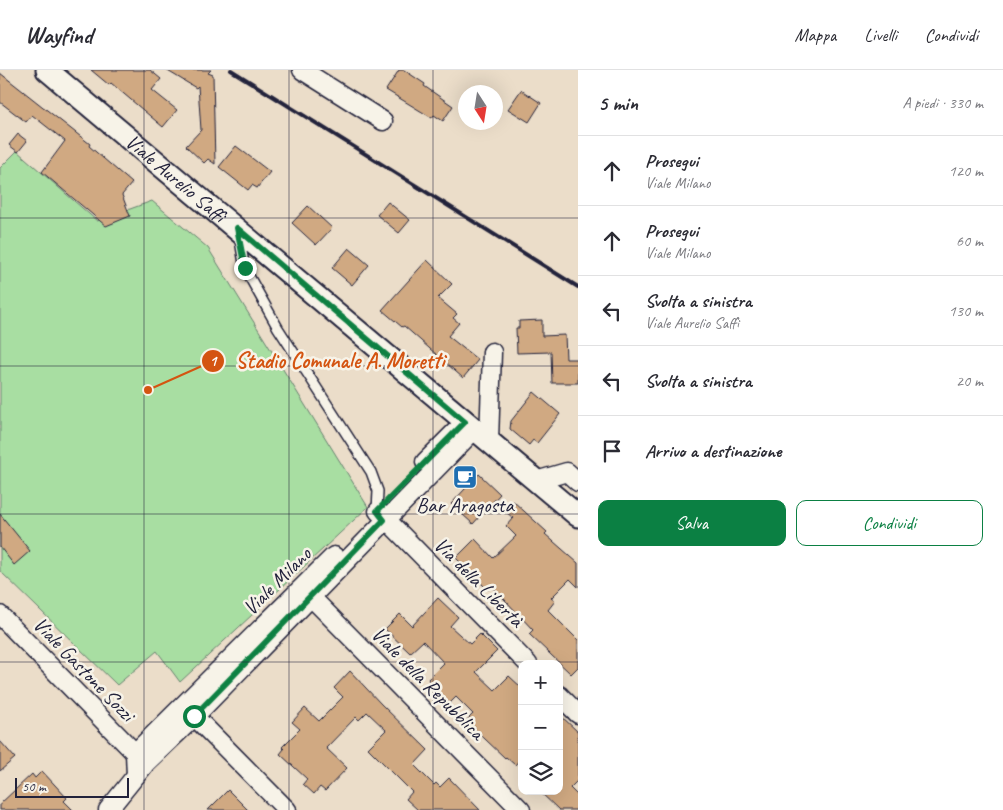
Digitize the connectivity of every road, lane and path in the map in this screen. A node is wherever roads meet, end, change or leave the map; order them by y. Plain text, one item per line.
1 (48, 70) edge
2 (302, 70) edge
3 (383, 121) dead end
4 (237, 228) junction
5 (492, 352) dead end
6 (476, 430) junction
7 (536, 481) junction
8 (578, 482) edge
9 (381, 515) junction
10 (578, 516) edge
11 (306, 594) junction
12 (0, 615) edge
13 (524, 660) edge
14 (563, 699) edge
15 (189, 711) junction
16 (578, 714) edge
17 (135, 754) junction
18 (136, 775) junction
19 (109, 810) edge
20 (287, 810) edge
21 (521, 810) edge

1 - 4 street, Viale Aurelio Saffi
2 - 3 street
4 - 6 street, Viale Aurelio Saffi
4 - 9 lane
5 - 6 street
6 - 7 street, Viale Aurelio Saffi
6 - 9 street, Viale Milano
7 - 8 street
7 - 10 street, Viale Aurelio Saffi
9 - 11 street, Viale Milano
9 - 13 street, Via della Libertà
11 - 15 street, Viale Milano
11 - 21 street, Viale della Repubblica
12 - 17 street, Viale Gastone Sozzi
14 - 16 street
15 - 17 street, Viale Milano
15 - 18 street, Viale Milano
15 - 20 street
17 - 18 street
18 - 19 street, Viale Milano

